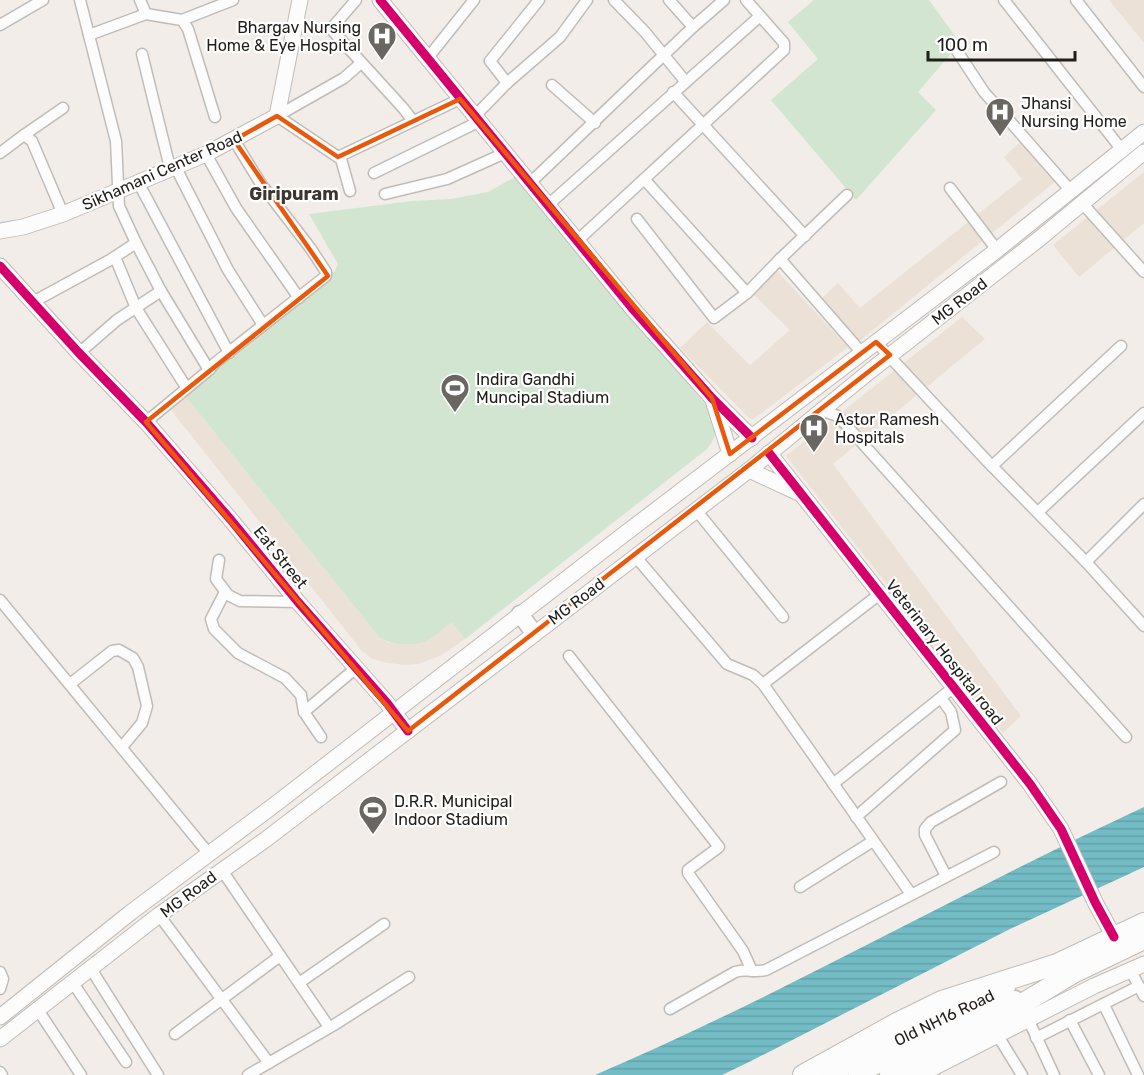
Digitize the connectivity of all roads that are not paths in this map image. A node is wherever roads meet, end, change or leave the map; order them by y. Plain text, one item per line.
1 (43, 0) edge
2 (80, 0) edge
3 (140, 0) edge
4 (233, 0) edge
5 (300, 0) edge
6 (356, 0) edge
7 (474, 0) edge
8 (538, 0) edge
9 (587, 0) edge
10 (614, 0) edge
11 (669, 0) edge
12 (724, 0) edge
13 (746, 0) edge
14 (1004, 0) edge
15 (1076, 0) edge
16 (386, 2) edge
17 (146, 14) junction
18 (760, 16) junction
19 (182, 20) junction
20 (0, 25) edge
21 (693, 27) junction
22 (89, 35) junction
23 (957, 51) dead end
24 (142, 54) dead end
25 (664, 55) junction
26 (428, 59) junction
27 (361, 63) junction
28 (685, 81) junction
29 (507, 83) junction
30 (552, 85) dead end
31 (1144, 87) edge
32 (673, 92) junction
33 (460, 99) junction
34 (63, 108) dead end
35 (277, 116) junction
36 (215, 117) dead end
37 (474, 117) junction
38 (412, 121) junction
39 (595, 123) junction
40 (705, 125) junction
41 (1144, 132) edge
42 (24, 135) junction
43 (234, 140) junction
44 (1122, 150) junction
45 (0, 153) edge
46 (505, 153) junction
47 (206, 154) junction
48 (338, 157) junction
49 (1142, 157) edge
50 (172, 167) junction
51 (374, 173) dead end
52 (644, 179) junction
53 (138, 182) junction
54 (530, 183) junction
55 (950, 188) dead end
56 (119, 190) junction
57 (350, 191) dead end
58 (1071, 191) junction
59 (385, 194) dead end
60 (847, 195) dead end
61 (1082, 203) junction
62 (548, 205) junction
63 (63, 214) junction
64 (637, 219) dead end
65 (0, 231) edge
66 (805, 236) junction
67 (577, 241) junction
68 (136, 243) junction
69 (997, 250) junction
70 (115, 257) junction
71 (780, 259) junction
72 (0, 266) edge
73 (1144, 272) edge
74 (161, 291) junction
75 (747, 293) junction
76 (299, 298) junction
77 (33, 302) junction
78 (136, 308) junction
79 (263, 325) junction
80 (876, 342) junction
81 (1121, 346) dead end
82 (79, 353) junction
83 (229, 353) junction
84 (862, 353) junction
85 (890, 355) junction
86 (209, 370) junction
87 (186, 387) junction
88 (712, 398) junction
89 (823, 411) junction
90 (1144, 413) edge
91 (146, 422) junction
92 (752, 438) junction
93 (769, 453) junction
94 (730, 454) junction
95 (992, 466) junction
96 (749, 470) junction
97 (804, 495) junction
98 (1144, 504) edge
99 (696, 510) junction
100 (1038, 512) junction
101 (635, 556) junction
102 (219, 560) dead end
103 (1086, 562) junction
104 (225, 592) junction
105 (881, 593) junction
106 (0, 600) edge
107 (298, 602) junction
108 (520, 614) junction
109 (783, 617) dead end
110 (1144, 626) edge
111 (534, 633) junction
112 (568, 656) dead end
113 (356, 668) junction
114 (70, 684) junction
115 (763, 684) junction
116 (954, 687) junction
117 (941, 698) junction
118 (394, 711) junction
119 (304, 712) junction
120 (408, 731) junction
121 (321, 737) dead end
122 (1126, 738) dead end
123 (122, 747) junction
124 (1001, 782) dead end
125 (833, 784) junction
126 (856, 816) junction
127 (873, 841) junction
128 (994, 852) dead end
129 (209, 854) junction
130 (221, 869) junction
131 (945, 876) junction
132 (800, 887) dead end
133 (911, 894) junction
134 (159, 915) junction
135 (1144, 923) edge
136 (384, 924) dead end
137 (1144, 939) edge
138 (1118, 944) junction
139 (280, 956) junction
140 (1065, 968) junction
141 (1137, 968) edge
142 (91, 969) junction
143 (752, 970) junction
144 (0, 972) edge
145 (409, 977) dead end
146 (73, 983) junction
147 (299, 984) junction
148 (0, 989) edge
149 (1141, 991) edge
150 (222, 998) junction
151 (1104, 1005) junction
152 (670, 1009) dead end
153 (38, 1010) junction
154 (0, 1017) edge
155 (1070, 1020) junction
156 (1029, 1021) junction
157 (329, 1027) junction
158 (175, 1034) dead end
159 (998, 1036) junction
160 (1036, 1038) junction
161 (0, 1039) edge
162 (126, 1062) dead end
163 (268, 1063) junction
164 (81, 1075) edge
165 (158, 1075) edge
166 (248, 1075) edge
167 (803, 1075) edge
168 (832, 1075) edge
169 (857, 1075) edge
170 (890, 1075) edge
171 (919, 1075) edge
172 (1022, 1075) edge
173 (1054, 1075) edge
174 (1099, 1075) edge
175 (1138, 1075) edge

1 - 20 street
2 - 22 street
3 - 17 street
4 - 19 street
5 - 35 main road
6 - 27 street
7 - 26 street
8 - 29 street
9 - 29 street
10 - 25 street
11 - 21 street
12 - 21 street
13 - 18 street
14 - 44 street
15 - 31 street
16 - 26 main road
17 - 19 street
17 - 22 street
18 - 28 street
18 - 40 street
19 - 36 street
21 - 25 street
22 - 56 street
23 - 58 street
24 - 50 street
25 - 28 street
25 - 39 street
26 - 33 main road
27 - 35 street
27 - 38 street
28 - 32 street
29 - 37 street
30 - 39 street
32 - 40 street
32 - 62 street
33 - 37 main road
33 - 38 street
34 - 42 street
35 - 43 main road, Sikhamani Center Road
35 - 48 street
37 - 46 main road
37 - 51 street
38 - 48 street
39 - 54 street
40 - 52 street
40 - 66 street
41 - 44 main road, MG Road
42 - 45 street
42 - 63 street
43 - 47 main road, Sikhamani Center Road
43 - 76 street
44 - 58 main road, MG Road
46 - 54 main road
46 - 59 street
47 - 50 main road, Sikhamani Center Road
47 - 76 street
48 - 57 street
49 - 61 main road, MG Road
50 - 53 main road, Sikhamani Center Road
50 - 79 street
52 - 67 street
52 - 75 street
53 - 56 main road, Sikhamani Center Road
53 - 83 street
54 - 62 main road
55 - 69 street
56 - 63 main road, Sikhamani Center Road
56 - 68 street
58 - 69 main road, MG Road
60 - 66 street
61 - 73 street
61 - 85 main road, MG Road
62 - 67 main road
63 - 65 main road, Sikhamani Center Road
64 - 75 street
66 - 71 street
67 - 88 main road
68 - 70 street
68 - 74 street
69 - 80 main road, MG Road
70 - 77 street
70 - 78 street
71 - 75 street
71 - 84 street
72 - 77 main road, Eat Street
74 - 78 street
74 - 86 street
76 - 79 street
77 - 82 main road, Eat Street
78 - 82 street
78 - 87 street
79 - 83 street
80 - 84 main road, MG Road
80 - 85 street
81 - 95 street
82 - 91 main road, Eat Street
83 - 86 street
84 - 92 main road, MG Road
85 - 89 main road, MG Road
85 - 95 street
86 - 87 street
87 - 91 street
88 - 92 main road
88 - 94 main road
89 - 93 main road, MG Road
89 - 122 street
90 - 100 street
91 - 107 main road, Eat Street
92 - 94 main road, MG Road
93 - 96 main road, MG Road
93 - 97 main road, Veterinary Hospital road
94 - 108 main road, MG Road
95 - 100 street
96 - 97 main road
96 - 99 main road, MG Road
97 - 105 main road, Veterinary Hospital road
98 - 103 street
99 - 101 main road, MG Road
99 - 109 street
100 - 103 street
101 - 111 main road, MG Road
101 - 115 street
102 - 104 street
103 - 110 street
104 - 107 street
104 - 119 street
105 - 115 street
105 - 116 main road, Veterinary Hospital road
106 - 114 street
107 - 113 main road, Eat Street
108 - 111 main road
108 - 118 main road, MG Road
111 - 120 main road, MG Road
112 - 143 street
113 - 118 main road, Eat Street
113 - 119 street
114 - 123 street
114 - 123 street
115 - 125 street
116 - 117 street
116 - 138 main road, Veterinary Hospital road
117 - 125 street
117 - 126 street
118 - 120 main road, Eat Street
118 - 129 main road, MG Road
119 - 121 street
120 - 130 main road, MG Road
123 - 129 street
124 - 131 street
125 - 126 street
126 - 127 street
127 - 132 street
127 - 133 street
128 - 131 street
129 - 154 main road, MG Road
130 - 134 main road, MG Road
130 - 139 street
131 - 133 street
133 - 143 street
134 - 142 main road, MG Road
134 - 150 street
135 - 138 highway
136 - 147 street
137 - 138 highway
138 - 140 highway
138 - 141 main road, Veterinary Hospital road
139 - 147 street
139 - 150 street
140 - 167 highway
140 - 168 main road, Old NH16 Road
140 - 169 main road, Old NH16 Road
140 - 170 highway
141 - 149 street
141 - 156 main road
142 - 146 main road, MG Road
142 - 165 street
143 - 152 street
144 - 148 street
145 - 157 street
146 - 153 main road, MG Road
146 - 162 street
147 - 157 street
149 - 151 street
150 - 158 street
150 - 163 street
151 - 155 street
151 - 175 street
153 - 161 main road, MG Road
153 - 164 street
155 - 160 street
155 - 174 street
156 - 159 main road
156 - 160 street
157 - 163 street
159 - 171 main road
159 - 172 street
160 - 173 street
163 - 166 street

